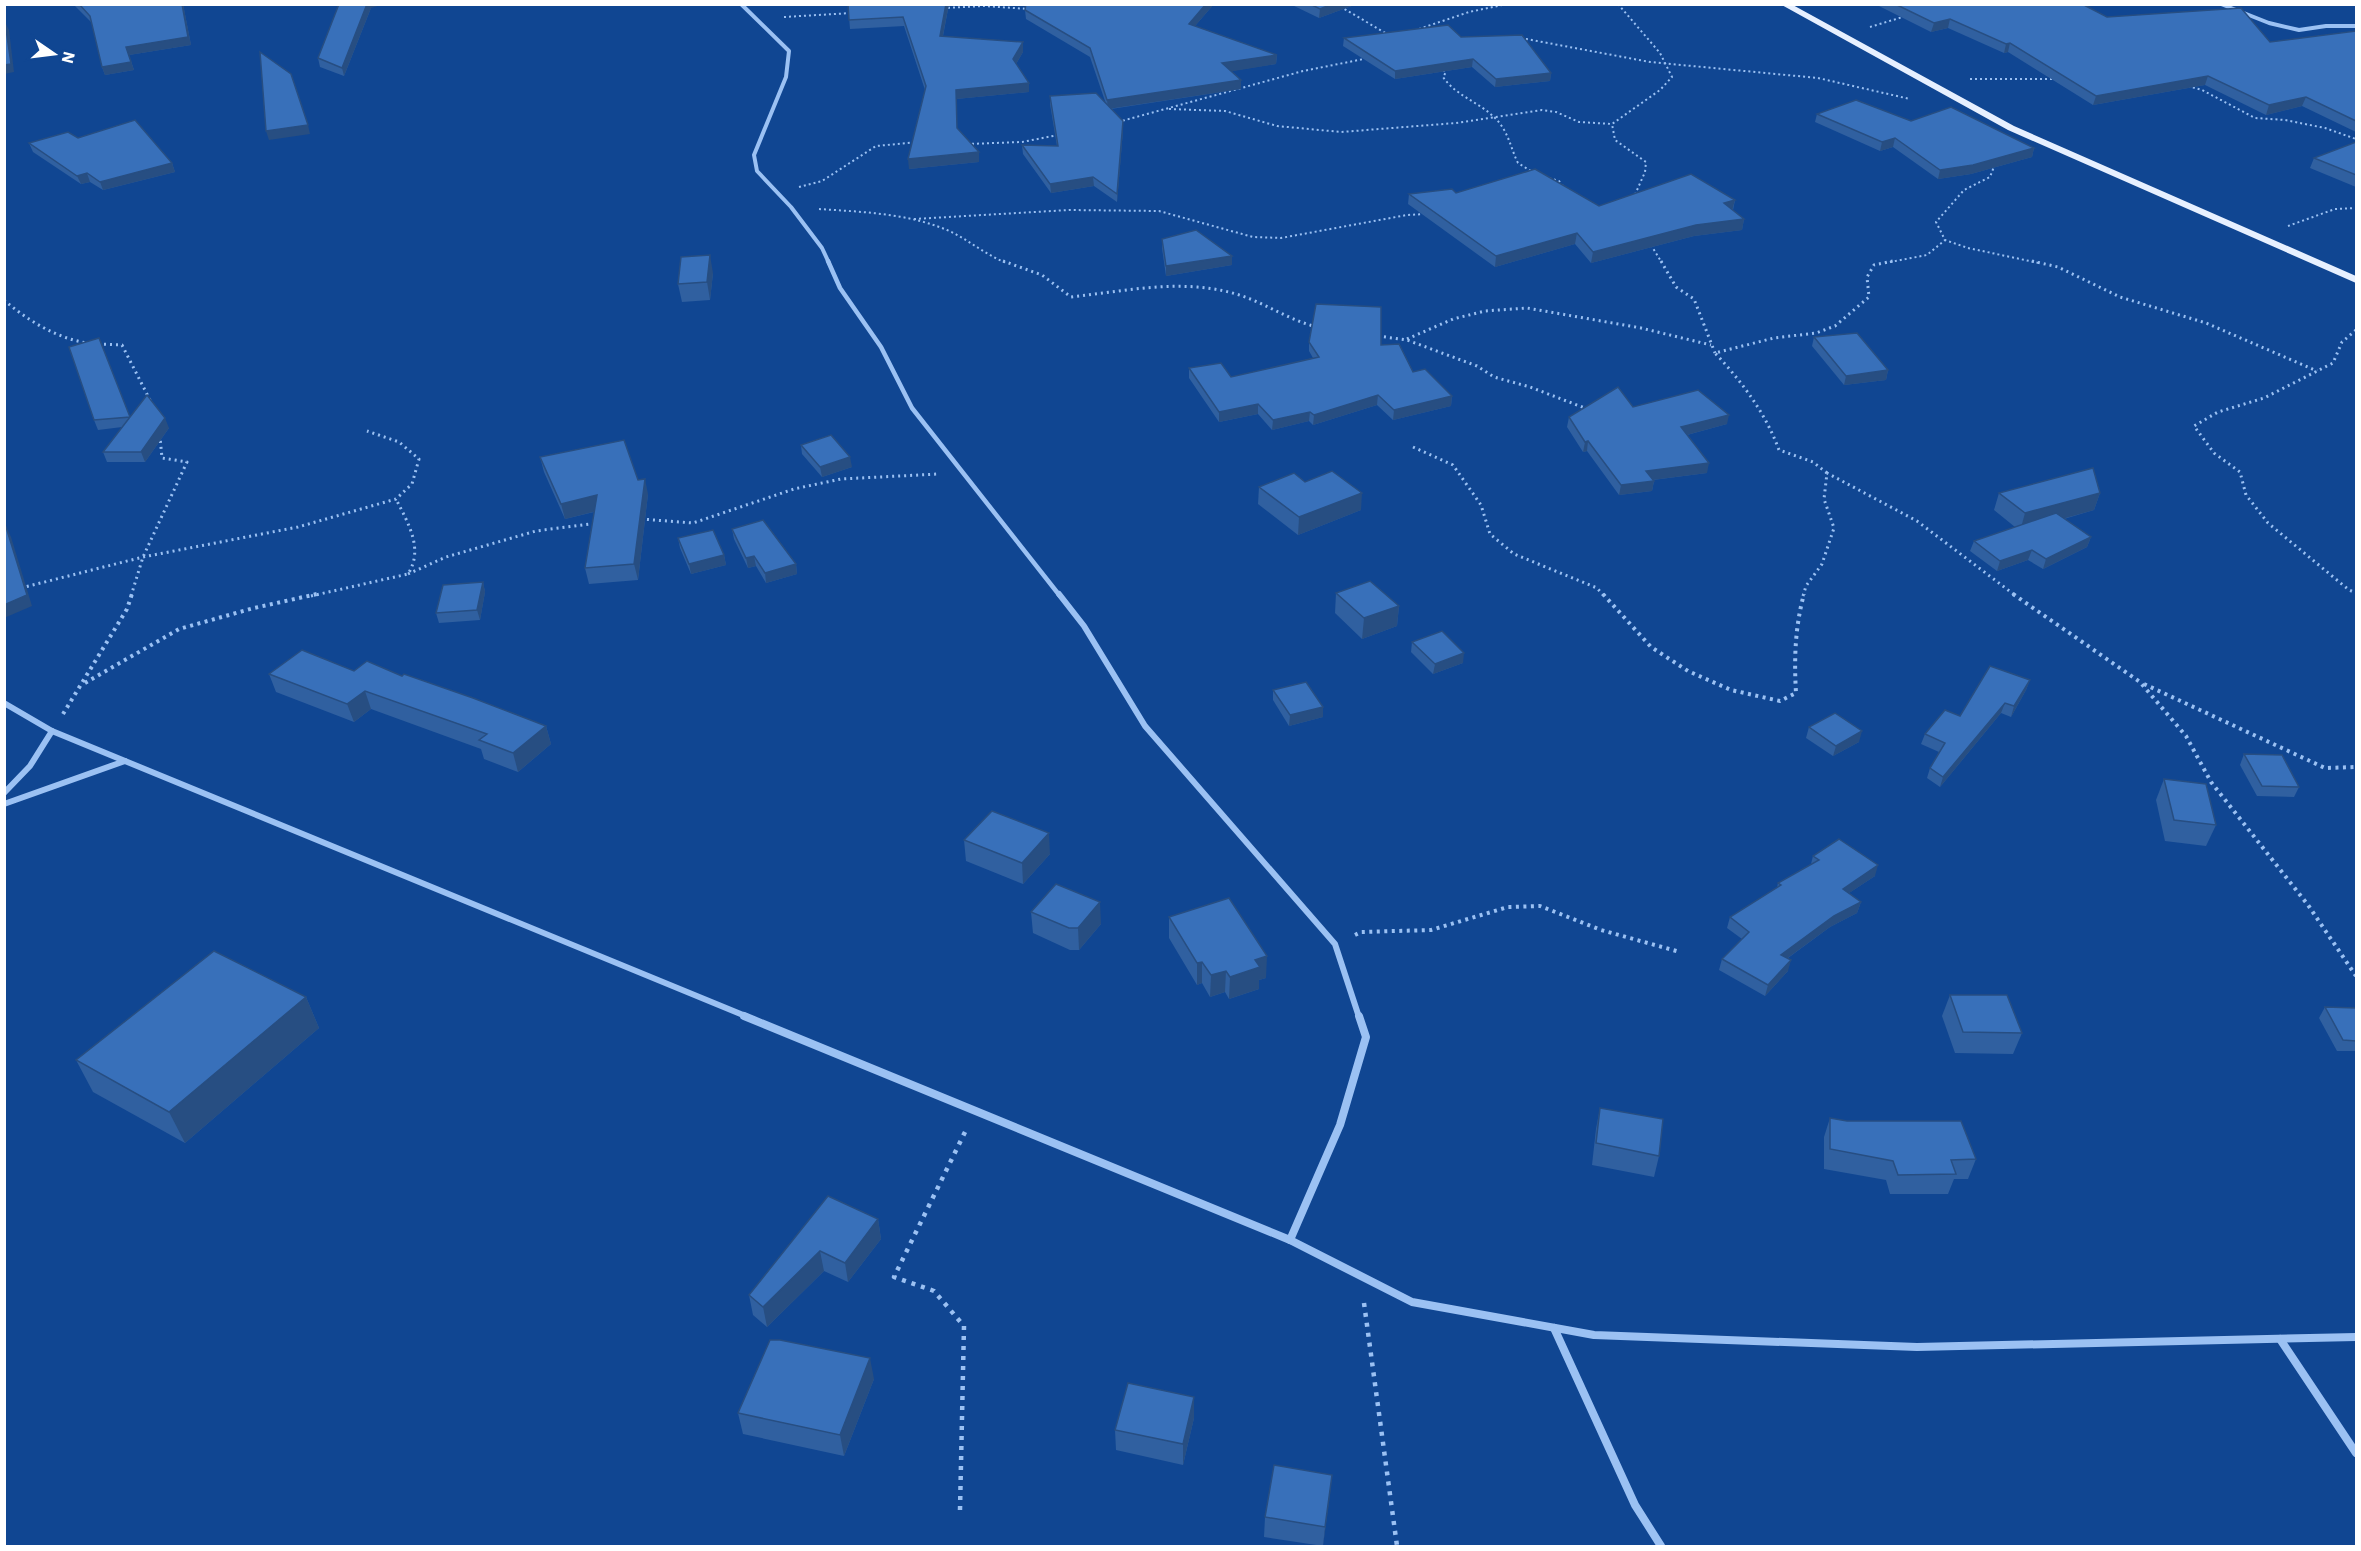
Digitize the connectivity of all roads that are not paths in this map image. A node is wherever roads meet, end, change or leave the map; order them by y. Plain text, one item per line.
1 (741, 4) edge
2 (1784, 4) edge
3 (2221, 4) edge
4 (2356, 26) edge
5 (2356, 280) edge
6 (4, 703) edge
7 (52, 731) junction
8 (125, 761) junction
9 (4, 793) edge
10 (4, 804) edge
11 (1290, 1240) junction
12 (1554, 1328) junction
13 (2356, 1337) edge
14 (2280, 1339) junction
15 (2356, 1453) edge
16 (1660, 1546) edge

1 - 11 street
2 - 5 main road
3 - 4 street
6 - 7 street
7 - 8 street
7 - 9 street
8 - 10 street
8 - 11 street
11 - 12 street
12 - 14 street
12 - 16 street
13 - 14 street
14 - 15 street

